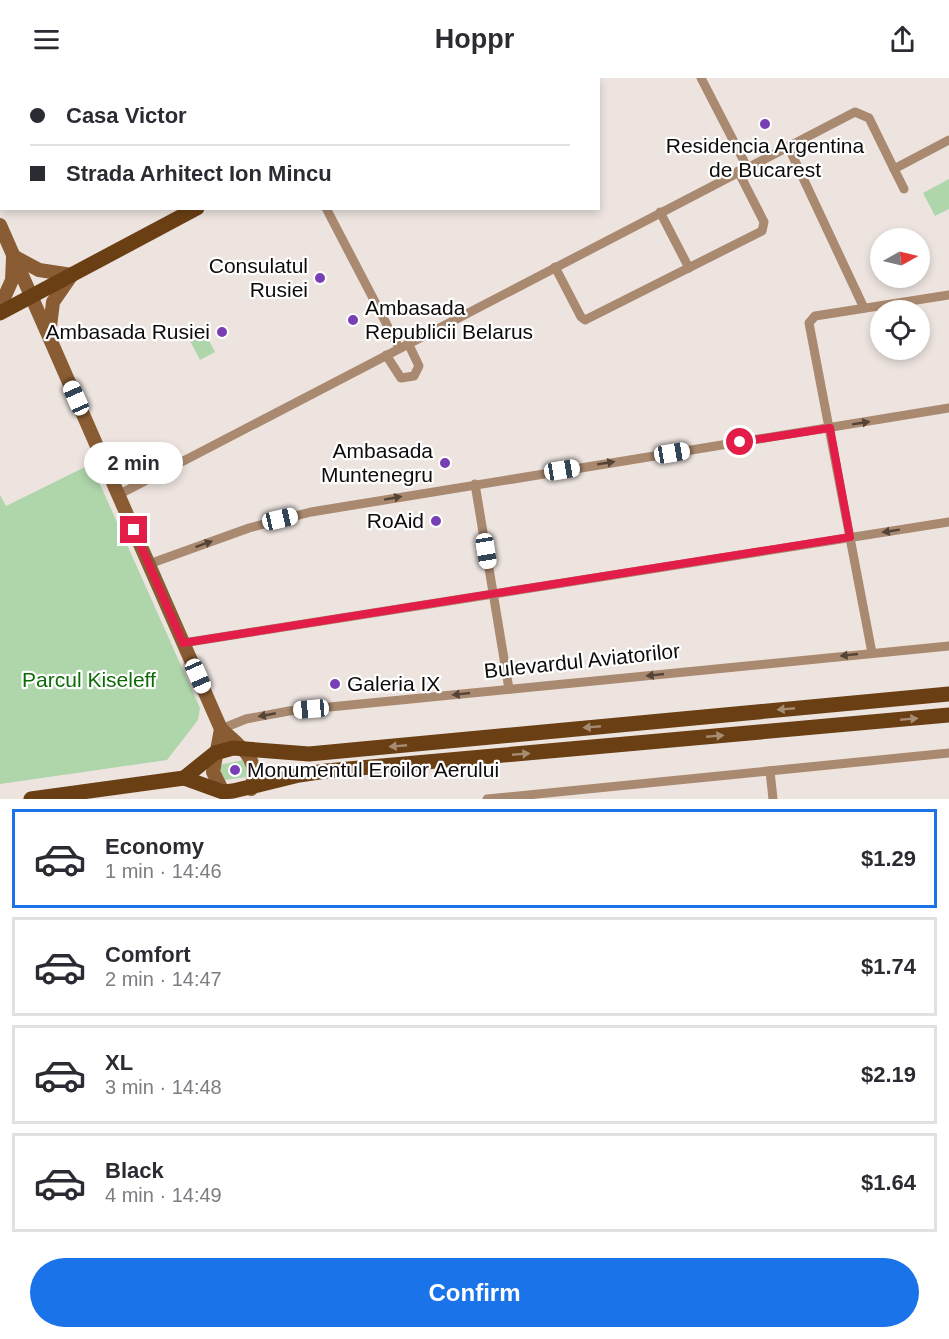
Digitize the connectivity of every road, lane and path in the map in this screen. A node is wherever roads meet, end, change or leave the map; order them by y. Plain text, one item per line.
1 (705, 80) edge
2 (949, 140) edge
3 (788, 146) junction
4 (743, 169) junction
5 (894, 169) junction
6 (904, 189) dead end
7 (193, 210) edge
8 (327, 210) edge
9 (660, 212) junction
10 (0, 225) edge
11 (13, 256) junction
12 (555, 267) junction
13 (689, 268) junction
14 (72, 275) junction
15 (949, 295) edge
16 (31, 296) junction
17 (0, 307) edge
18 (864, 308) junction
19 (0, 313) edge
20 (49, 337) junction
21 (408, 344) junction
22 (399, 348) junction
23 (386, 355) junction
24 (949, 408) edge
25 (830, 428) junction
26 (475, 484) junction
27 (118, 495) junction
28 (949, 522) edge
29 (850, 537) junction
30 (149, 564) junction
31 (493, 595) junction
32 (183, 643) junction
33 (949, 646) edge
34 (872, 653) junction
35 (509, 689) junction
36 (949, 694) edge
37 (949, 715) edge
38 (221, 729) junction
39 (242, 747) junction
40 (215, 753) junction
41 (949, 753) edge
42 (770, 771) junction
43 (184, 778) junction
44 (249, 794) edge
45 (226, 795) edge
46 (73, 796) edge
47 (31, 799) edge
48 (487, 799) edge
49 (773, 799) edge

1 - 4 street
2 - 5 street
3 - 4 street
3 - 5 street
3 - 18 street
4 - 9 street
4 - 13 street
5 - 6 street
7 - 14 main road
8 - 22 street
9 - 12 street
9 - 13 street
10 - 11 main road
11 - 14 main road
11 - 16 main road
11 - 17 main road
12 - 13 street
12 - 21 street
14 - 16 main road
14 - 20 main road
15 - 18 street
16 - 19 main road
16 - 20 main road
18 - 25 street
20 - 27 main road
21 - 22 street
21 - 23 street
22 - 23 street
23 - 27 street
25 -> 24 street
26 -> 25 street
25 - 29 street
30 -> 26 street
26 - 31 street
27 - 30 main road
28 -> 29 street
29 - 31 street
29 - 34 street
30 - 32 main road
31 - 32 street
31 - 35 street
32 - 38 main road
33 - 34 street, Bulevardul Aviatorilor
34 -> 35 street, Bulevardul Aviatorilor
35 -> 38 street, Bulevardul Aviatorilor
36 -> 39 main road
44 -> 37 main road
38 - 39 main road
38 - 40 main road
39 - 40 main road
39 - 44 main road
40 - 43 main road
40 - 45 main road
41 - 42 street
42 - 48 street
42 - 49 street
43 - 45 main road
43 - 46 main road
44 - 45 main road
46 - 47 main road

